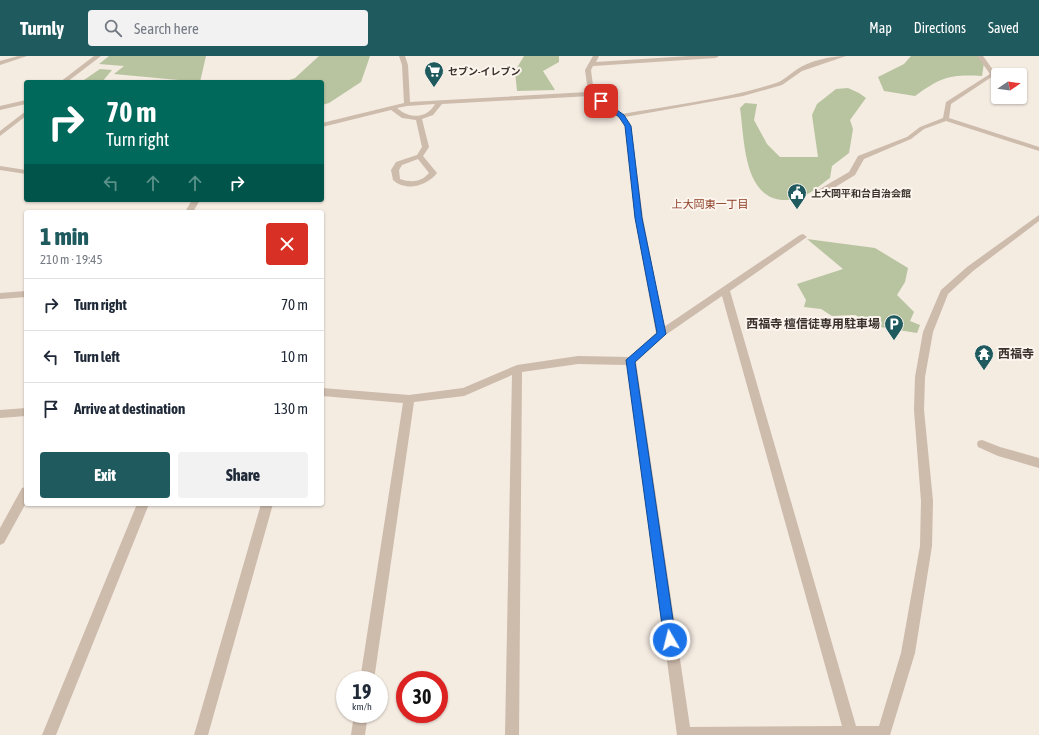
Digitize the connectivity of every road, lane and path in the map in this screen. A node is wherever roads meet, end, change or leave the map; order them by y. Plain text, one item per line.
1 (24, 56) edge
2 (98, 56) edge
3 (402, 56) edge
4 (596, 56) edge
5 (714, 56) edge
6 (843, 56) edge
7 (980, 56) edge
8 (0, 64) edge
9 (592, 64) junction
10 (66, 80) edge
11 (591, 94) junction
12 (24, 102) edge
13 (440, 102) junction
14 (407, 104) junction
15 (392, 107) junction
16 (0, 108) edge
17 (24, 115) edge
18 (622, 116) junction
19 (418, 119) junction
20 (946, 119) junction
21 (324, 124) edge
22 (0, 134) edge
23 (1039, 149) edge
24 (419, 156) junction
25 (0, 168) edge
26 (24, 172) edge
27 (821, 192) dead end
28 (1039, 217) edge
29 (803, 237) dead end
30 (725, 290) junction
31 (24, 294) edge
32 (0, 296) edge
33 (661, 334) junction
34 (631, 360) junction
35 (517, 369) junction
36 (324, 392) edge
37 (409, 399) junction
38 (24, 412) edge
39 (0, 414) edge
40 (982, 444) dead end
41 (1039, 463) edge
42 (24, 496) edge
43 (142, 506) edge
44 (266, 506) edge
45 (0, 539) edge
46 (368, 671) edge
47 (360, 723) edge
48 (684, 734) edge
49 (851, 734) edge
50 (884, 734) edge
51 (48, 735) edge
52 (201, 735) edge
53 (358, 735) edge
54 (512, 735) edge

1 - 8 street
2 - 10 street
3 - 14 street
4 - 9 street
5 - 9 street
6 - 18 street
7 - 20 street
9 - 11 street
11 - 13 street
11 - 18 street
12 - 16 street
13 - 14 street
13 - 19 street
14 - 15 street
15 - 19 street
15 - 21 street
17 - 22 street
18 - 33 street
19 - 24 street
20 - 23 street
20 - 27 street
24 - 24 street
25 - 26 street
28 - 50 street
29 - 30 street
30 - 33 street
30 - 49 street
31 - 32 street
33 - 34 street
34 - 35 street
34 - 48 street
35 - 37 street
35 - 54 street
36 - 37 street
37 - 46 street
38 - 39 street
40 - 41 street
42 - 45 street
43 - 51 street
44 - 52 street
47 - 53 street
48 - 49 street
49 - 50 street

